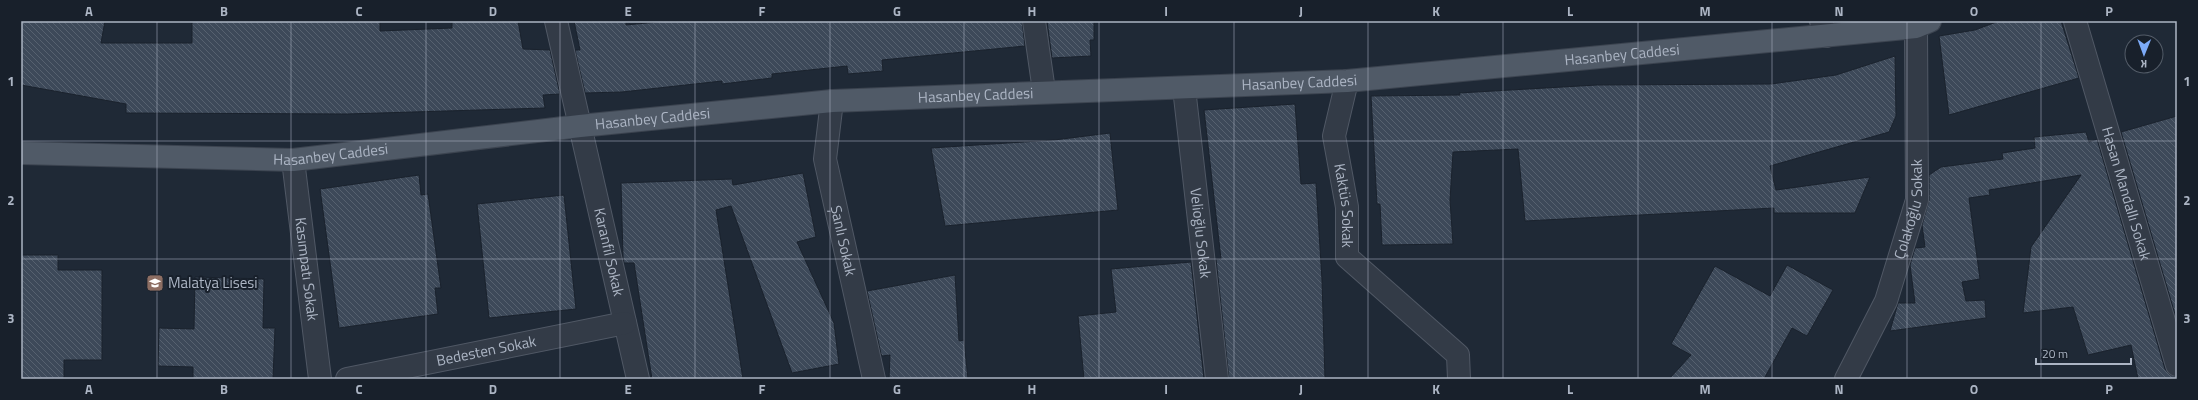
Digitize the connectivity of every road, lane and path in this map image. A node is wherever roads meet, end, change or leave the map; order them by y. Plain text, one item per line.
1 (556, 21) edge
2 (1034, 21) edge
3 (2076, 21) edge
4 (1923, 24) edge
5 (1823, 28) edge
6 (1348, 80) junction
7 (1184, 88) junction
8 (1044, 91) junction
9 (832, 101) junction
10 (580, 126) junction
11 (21, 153) edge
12 (293, 160) junction
13 (625, 324) junction
14 (2177, 365) edge
15 (320, 379) edge
16 (347, 379) edge
17 (638, 379) edge
18 (874, 379) edge
19 (1217, 379) edge
20 (1459, 379) edge
21 (1846, 379) edge

1 - 10 street, Karanfil Sokak
2 - 8 street
3 - 14 street, Hasan Mandallı Sokak
4 - 5 main road, Hasanbey Caddesi
4 - 21 street, Çolakoğlu Sokak
5 - 6 main road, Hasanbey Caddesi
6 - 7 main road, Hasanbey Caddesi
6 - 20 street, Kaktüs Sokak
7 - 8 main road, Hasanbey Caddesi
7 - 19 street, Velioğlu Sokak
8 - 9 main road, Hasanbey Caddesi
9 - 10 main road, Hasanbey Caddesi
9 - 18 street, Şanlı Sokak
10 - 12 main road, Hasanbey Caddesi
10 - 13 street, Karanfil Sokak
11 - 12 main road, Hasanbey Caddesi
12 - 15 street, Kasımpatı Sokak
13 - 16 street, Bedesten Sokak
13 - 17 street, Karanfil Sokak

